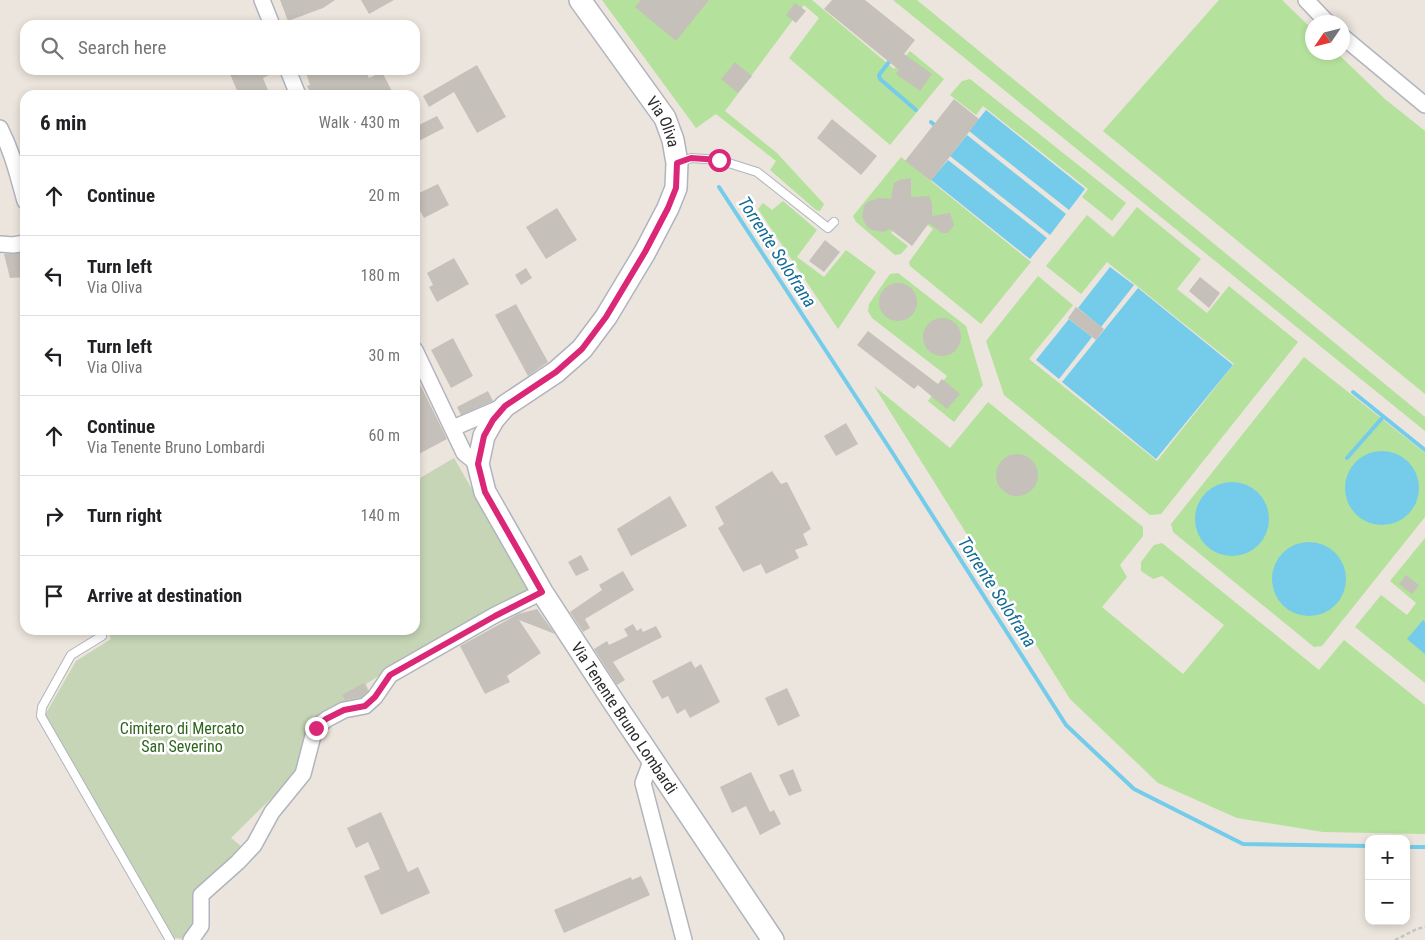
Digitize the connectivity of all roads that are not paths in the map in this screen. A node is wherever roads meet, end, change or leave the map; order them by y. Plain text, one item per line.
1 (262, 0) edge
2 (580, 0) edge
3 (1306, 0) edge
4 (1320, 15) edge
5 (270, 20) edge
6 (1350, 43) edge
7 (290, 75) edge
8 (296, 90) edge
9 (1425, 105) edge
10 (0, 128) edge
11 (677, 163) junction
12 (20, 179) edge
13 (834, 222) dead end
14 (0, 244) edge
15 (20, 244) edge
16 (420, 360) edge
17 (505, 406) junction
18 (453, 428) junction
19 (484, 436) junction
20 (478, 464) junction
21 (485, 492) joint
22 (542, 592) junction
23 (102, 636) dead end
24 (652, 759) junction
25 (170, 940) edge
26 (191, 940) edge
27 (684, 940) edge
28 (772, 940) edge

1 - 5 street
2 - 11 main road, Via Oliva
3 - 4 street
6 - 9 street
7 - 8 street
10 - 12 street
11 - 13 lane
11 - 17 main road, Via Oliva
14 - 15 street
16 - 18 street
17 - 18 street
17 - 19 main road, Via Oliva
18 - 19 street
18 - 20 street
19 - 20 main road, Via Oliva
20 - 21 main road, Via Oliva
21 - 22 main road, Via Tenente Bruno Lombardi
22 - 24 main road, Via Tenente Bruno Lombardi
22 - 26 street
23 - 25 lane
24 - 27 street
24 - 28 main road, Via Tenente Bruno Lombardi

